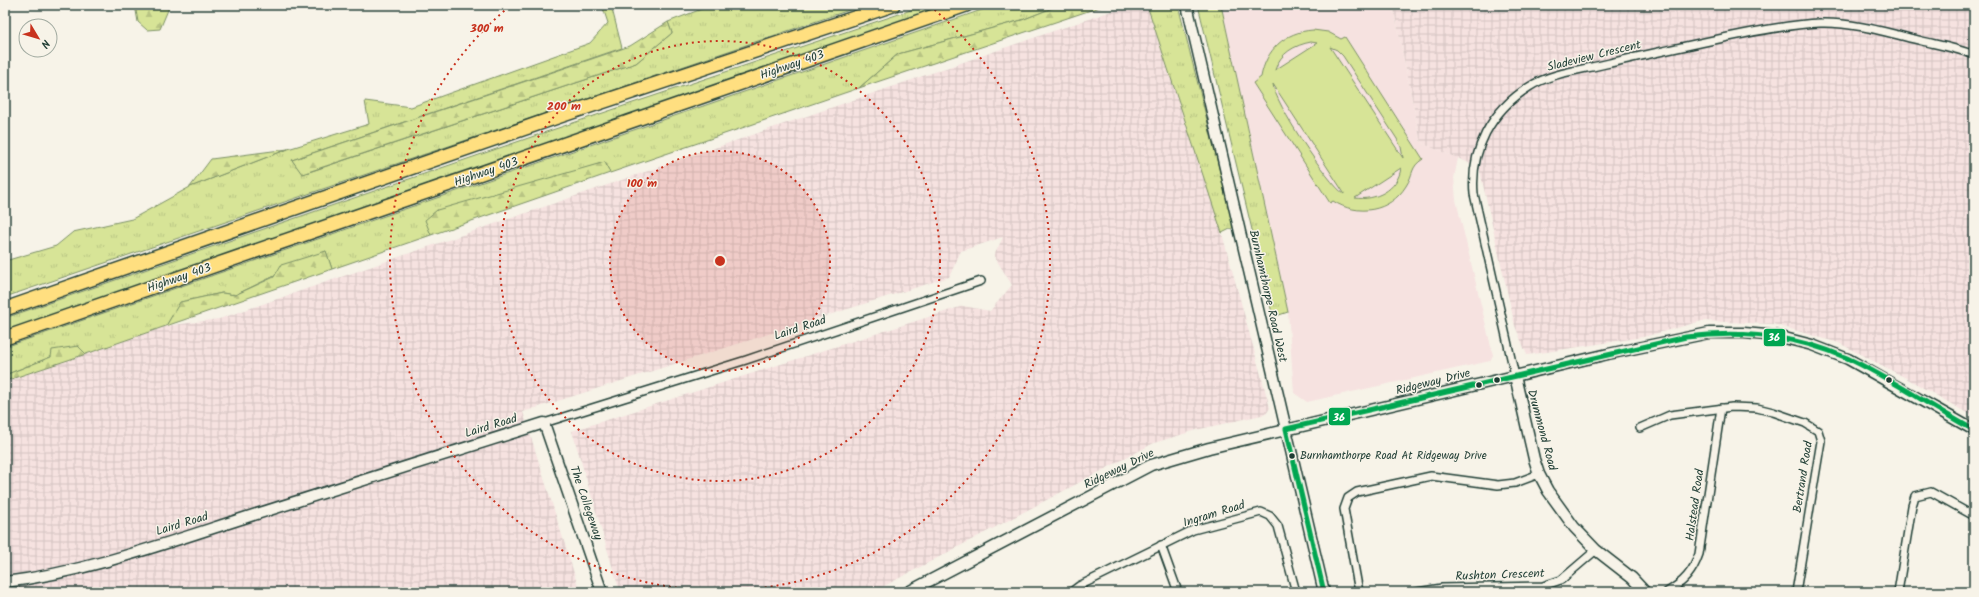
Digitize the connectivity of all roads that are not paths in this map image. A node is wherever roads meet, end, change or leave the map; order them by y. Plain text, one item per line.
1 (893, 5) edge
2 (966, 5) edge
3 (1187, 5) edge
4 (1974, 55) edge
5 (981, 281) dead end
6 (5, 309) edge
7 (5, 338) edge
8 (1515, 376) junction
9 (1720, 408) junction
10 (544, 423) junction
11 (1640, 428) dead end
12 (1286, 429) junction
13 (1974, 430) edge
14 (1539, 474) junction
15 (1974, 516) edge
16 (1161, 545) junction
17 (1596, 550) junction
18 (5, 582) edge
19 (602, 592) edge
20 (908, 592) edge
21 (1071, 592) edge
22 (1178, 592) edge
23 (1296, 592) edge
24 (1324, 592) edge
25 (1359, 592) edge
26 (1417, 592) edge
27 (1645, 592) edge
28 (1667, 592) edge
29 (1796, 592) edge
30 (1898, 592) edge

1 - 6 highway, Highway 403
2 - 7 highway, Highway 403
3 - 12 street, Burnhamthorpe Road West
4 - 8 street, Sladeview Crescent
5 - 10 street, Laird Road
8 - 12 street, Ridgeway Drive
8 - 13 street, Ridgeway Drive
8 - 14 street, Drummond Road
9 - 11 street, Bertrand Road
9 - 28 street, Halstead Road
9 - 29 street, Bertrand Road
10 - 18 street, Laird Road
10 - 19 street, The Collegeway
12 - 20 street, Ridgeway Drive
12 - 24 street, Burnhamthorpe Road West
14 - 17 street, Drummond Road
14 - 25 street
15 - 30 street
16 - 21 street, Ingram Road
16 - 22 street
16 - 23 street, Ingram Road
17 - 26 street, Rushton Crescent
17 - 27 street, Drummond Road

